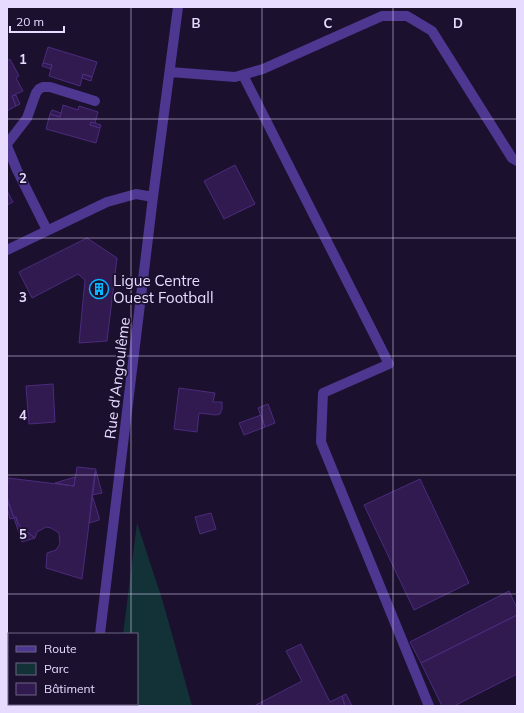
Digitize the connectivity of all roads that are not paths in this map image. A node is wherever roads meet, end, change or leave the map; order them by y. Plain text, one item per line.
1 (178, 7) edge
2 (170, 72) junction
3 (243, 75) junction
4 (95, 101) dead end
5 (7, 145) edge
6 (517, 162) edge
7 (153, 197) junction
8 (47, 230) junction
9 (7, 250) edge
10 (100, 633) edge
11 (429, 706) edge

1 - 2 street, Rue d'Angoulême
2 - 3 street
2 - 7 street, Rue d'Angoulême
3 - 6 street
3 - 11 street
4 - 5 street
5 - 8 street
7 - 8 street
7 - 10 street, Rue d'Angoulême
8 - 9 street

